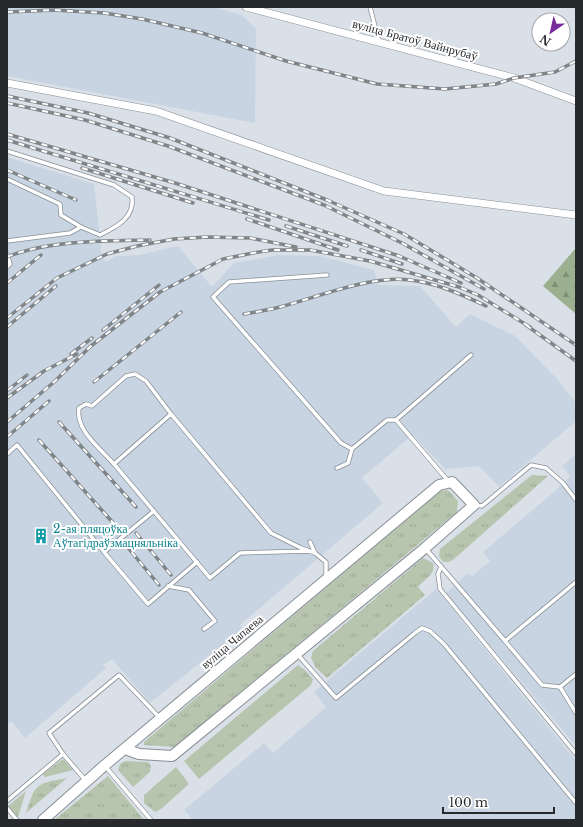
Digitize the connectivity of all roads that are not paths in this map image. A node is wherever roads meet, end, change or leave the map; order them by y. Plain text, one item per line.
1 (246, 7) edge
2 (370, 7) edge
3 (379, 42) junction
4 (7, 83) edge
5 (576, 101) edge
6 (7, 151) edge
7 (7, 179) edge
8 (576, 215) edge
9 (81, 227) junction
10 (7, 241) edge
11 (7, 254) edge
12 (7, 267) edge
13 (327, 275) dead end
14 (471, 355) dead end
15 (171, 414) junction
16 (396, 420) junction
17 (352, 449) junction
18 (7, 454) edge
19 (114, 464) junction
20 (338, 468) dead end
21 (449, 482) junction
22 (576, 500) edge
23 (474, 505) junction
24 (154, 511) junction
25 (310, 542) dead end
26 (425, 548) junction
27 (310, 551) junction
28 (104, 552) junction
29 (315, 553) junction
30 (197, 562) junction
31 (441, 567) junction
32 (326, 579) junction
33 (576, 582) edge
34 (168, 586) junction
35 (204, 629) dead end
36 (505, 641) junction
37 (296, 652) junction
38 (576, 674) edge
39 (560, 687) junction
40 (576, 712) edge
41 (160, 719) junction
42 (125, 749) junction
43 (63, 754) junction
44 (576, 754) edge
45 (105, 765) junction
46 (86, 781) junction
47 (7, 801) edge
48 (576, 803) edge
49 (7, 808) edge
50 (16, 820) edge
51 (43, 820) edge
52 (151, 820) edge

1 - 3 street, вуліца Братоў Вайнрубаў
2 - 3 lane
3 - 5 street, вуліца Братоў Вайнрубаў
4 - 8 street
6 - 9 lane
7 - 9 lane
9 - 10 lane
11 - 12 lane
13 - 17 lane
14 - 16 lane
15 - 19 lane
15 - 19 lane
15 - 27 lane
16 - 17 lane
16 - 21 lane
17 - 20 lane
18 - 28 lane
19 - 24 lane
21 - 23 street
21 - 32 street, вуліца Чапаева
22 - 23 lane
23 - 26 street
24 - 28 lane
24 - 30 lane
25 - 29 lane
26 - 31 lane
26 - 37 street
27 - 29 lane
27 - 30 lane
28 - 34 lane
29 - 32 lane
30 - 34 lane
31 - 36 lane
31 - 44 lane
32 - 41 street, вуліца Чапаева
33 - 36 lane
34 - 35 lane
36 - 39 lane
37 - 42 street
37 - 48 lane
38 - 39 lane
39 - 40 lane
41 - 42 street, вуліца Чапаева
41 - 43 lane
42 - 45 street, вуліца Чапаева
43 - 46 lane
43 - 47 lane
45 - 46 street, вуліца Чапаева
45 - 52 lane
46 - 51 street, вуліца Чапаева
49 - 50 lane

